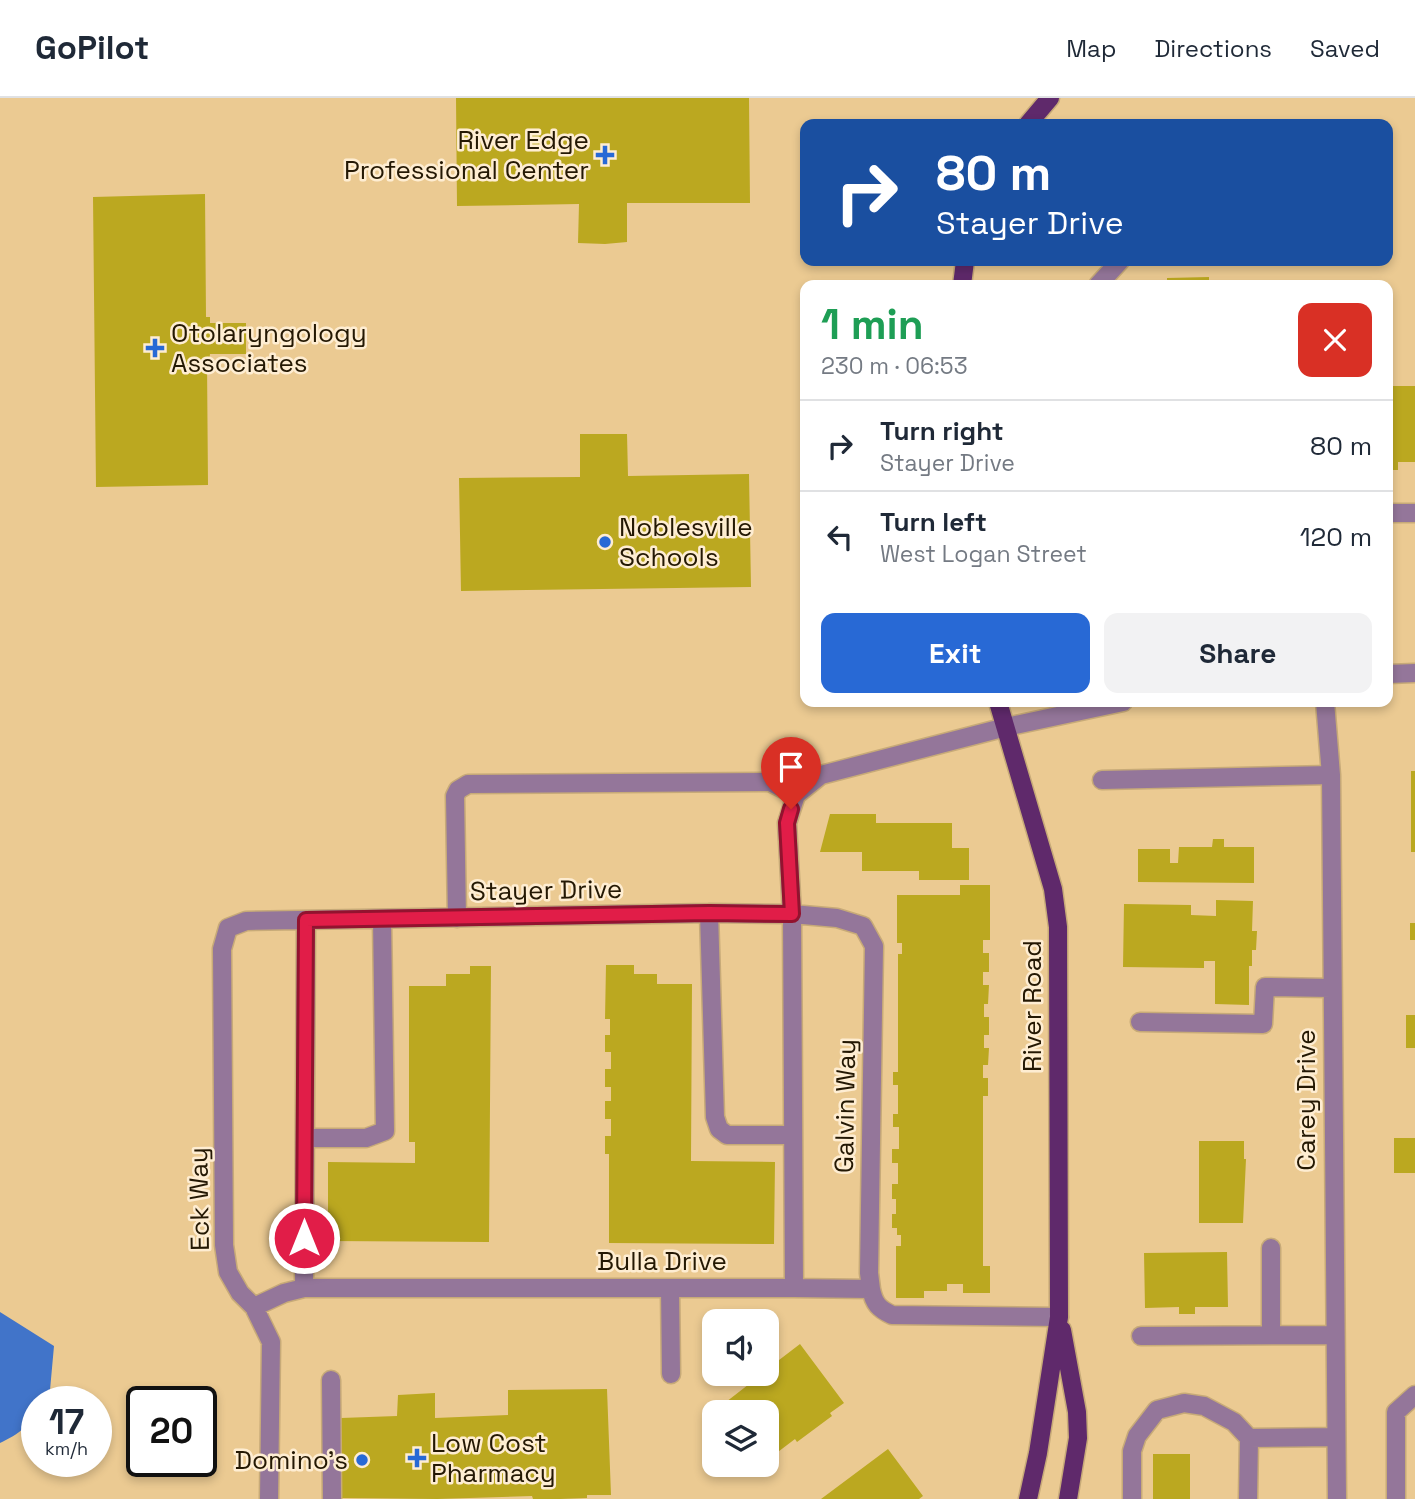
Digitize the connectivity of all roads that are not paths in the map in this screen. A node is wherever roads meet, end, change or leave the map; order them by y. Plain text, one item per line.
1 (1050, 98) edge
2 (1032, 119) edge
3 (1115, 266) edge
4 (1102, 280) edge
5 (1393, 513) edge
6 (1415, 513) edge
7 (1415, 673) edge
8 (1393, 674) edge
9 (1000, 707) edge
10 (1100, 707) edge
11 (1325, 707) edge
12 (1006, 727) junction
13 (1331, 775) junction
14 (1102, 780) dead end
15 (796, 795) junction
16 (709, 913) junction
17 (792, 914) junction
18 (457, 918) junction
19 (382, 919) junction
20 (306, 920) junction
21 (863, 926) joint
22 (228, 928) joint
23 (1331, 988) junction
24 (1140, 1022) dead end
25 (793, 1135) junction
26 (305, 1138) junction
27 (1271, 1248) dead end
28 (304, 1288) junction
29 (670, 1288) junction
30 (794, 1288) junction
31 (871, 1289) junction
32 (254, 1307) junction
33 (1059, 1317) junction
34 (1271, 1335) junction
35 (1334, 1335) junction
36 (1141, 1336) dead end
37 (671, 1374) dead end
38 (331, 1380) dead end
39 (1415, 1395) edge
40 (1336, 1437) junction
41 (1249, 1438) junction
42 (269, 1499) edge
43 (332, 1499) edge
44 (1028, 1499) edge
45 (1068, 1499) edge
46 (1132, 1499) edge
47 (1248, 1499) edge
48 (1336, 1499) edge
49 (1396, 1499) edge

1 - 2 main road
3 - 4 street
5 - 6 street
7 - 8 street
9 - 12 main road, River Road
10 - 12 street
11 - 13 street, Carey Drive
12 - 15 street
12 - 33 main road, River Road
13 - 14 street
13 - 23 street, Carey Drive
15 - 17 street
15 - 18 street
16 - 17 street, Stayer Drive
16 - 18 street, Stayer Drive
16 - 25 street
17 - 21 street, Stayer Drive
17 - 25 street
18 - 19 street, Stayer Drive
19 - 20 street, Stayer Drive
19 - 26 street
20 - 22 street, Stayer Drive
20 - 26 street
21 - 31 street, Galvin Way
22 - 32 street, Eck Way
23 - 24 street
23 - 35 street, Carey Drive
25 - 30 street
26 - 28 street
27 - 34 street
28 - 29 street, Bulla Drive
28 - 32 street, Bulla Drive
29 - 30 street, Bulla Drive
29 - 37 street
30 - 31 street, Bulla Drive
31 - 33 street
32 - 42 street, Eck Way
33 - 44 main road, River Road
33 - 45 main road, River Road
34 - 35 street
34 - 36 street
35 - 40 street, Carey Drive
38 - 43 street
39 - 49 street
40 - 41 street
40 - 48 street, Carey Drive
41 - 46 street
41 - 47 street

